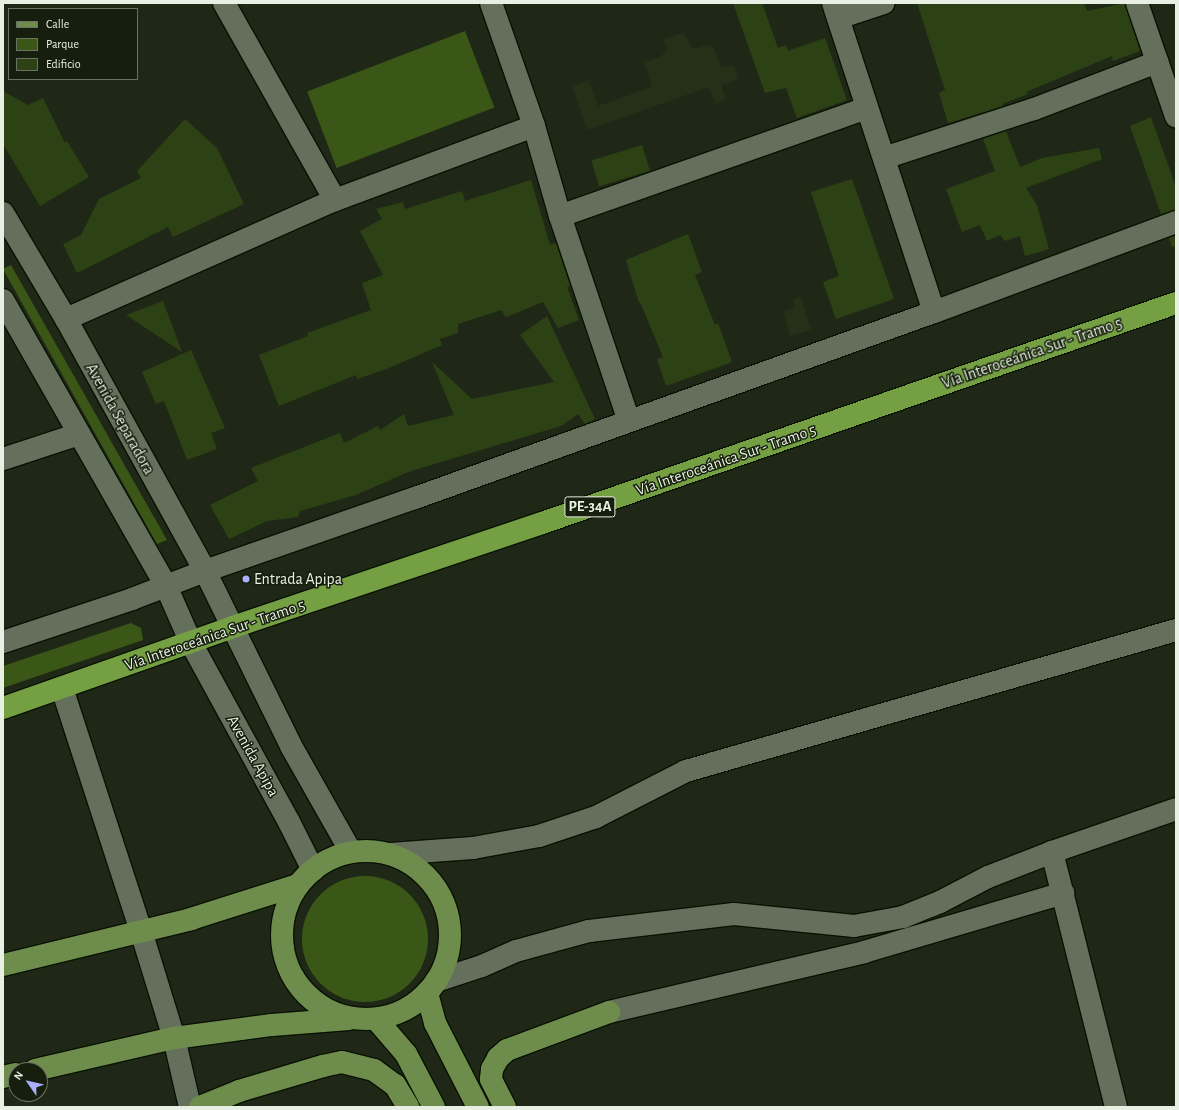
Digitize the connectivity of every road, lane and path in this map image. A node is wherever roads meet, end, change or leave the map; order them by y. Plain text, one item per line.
1 (224, 3) edge
2 (491, 3) edge
3 (884, 3) edge
4 (1137, 3) edge
5 (835, 10) edge
6 (1157, 62) junction
7 (866, 108) junction
8 (1176, 116) edge
9 (534, 126) junction
10 (884, 158) junction
11 (335, 200) junction
12 (560, 216) junction
13 (1176, 222) edge
14 (6, 227) edge
15 (3, 300) edge
16 (1176, 303) edge
17 (934, 312) junction
18 (66, 319) junction
19 (629, 421) junction
20 (79, 434) junction
21 (3, 459) edge
22 (204, 571) junction
23 (166, 586) junction
24 (233, 627) junction
25 (1176, 630) edge
26 (3, 642) edge
27 (191, 643) junction
28 (62, 688) junction
29 (3, 708) edge
30 (1176, 809) edge
31 (351, 852) junction
32 (1052, 852) junction
33 (390, 854) junction
34 (306, 878) junction
35 (1063, 893) junction
36 (141, 931) junction
37 (3, 965) edge
38 (432, 987) junction
39 (609, 1012) joint
40 (354, 1018) junction
41 (376, 1019) junction
42 (174, 1038) junction
43 (48, 1067) edge
44 (190, 1107) edge
45 (200, 1107) edge
46 (408, 1107) edge
47 (434, 1107) edge
48 (478, 1107) edge
49 (505, 1107) edge
50 (1116, 1107) edge

1 - 11 street
2 - 9 street
3 - 5 street
4 - 6 street
5 - 7 street
6 - 8 street
6 - 10 street
7 - 10 street
7 - 12 street
9 - 11 street
9 - 12 street
10 - 17 street
11 - 18 street
12 - 19 street
13 - 17 street
14 - 18 street, Avenida Separadora
15 - 20 street
16 - 24 highway, Vía Interoceánica Sur - Tramo 5 / PE-34A
17 - 19 street
18 - 22 street, Avenida Separadora
19 - 22 street
20 - 21 street
20 - 23 street
22 - 23 street
22 - 24 street, Avenida Separadora
23 - 26 street
23 - 27 street
24 - 27 highway, Vía Interoceánica Sur - Tramo 5 / PE-34A
24 - 31 street
25 - 33 street
27 - 28 highway, Vía Interoceánica Sur - Tramo 5 / PE-34A
27 - 34 street, Avenida Apipa
28 - 29 highway, Vía Interoceánica Sur - Tramo 5 / PE-34A
28 - 36 street
30 - 32 street
31 - 33 main road
31 - 34 main road
32 - 35 street
32 - 38 street
33 - 38 main road
34 - 36 main road
34 - 40 main road
35 - 39 street
35 - 50 street
36 - 37 main road
36 - 42 street
38 - 41 main road
38 - 48 main road
39 - 49 main road
40 - 41 main road
40 - 42 main road
41 - 47 main road
42 - 43 main road
42 - 44 street
45 - 46 main road

